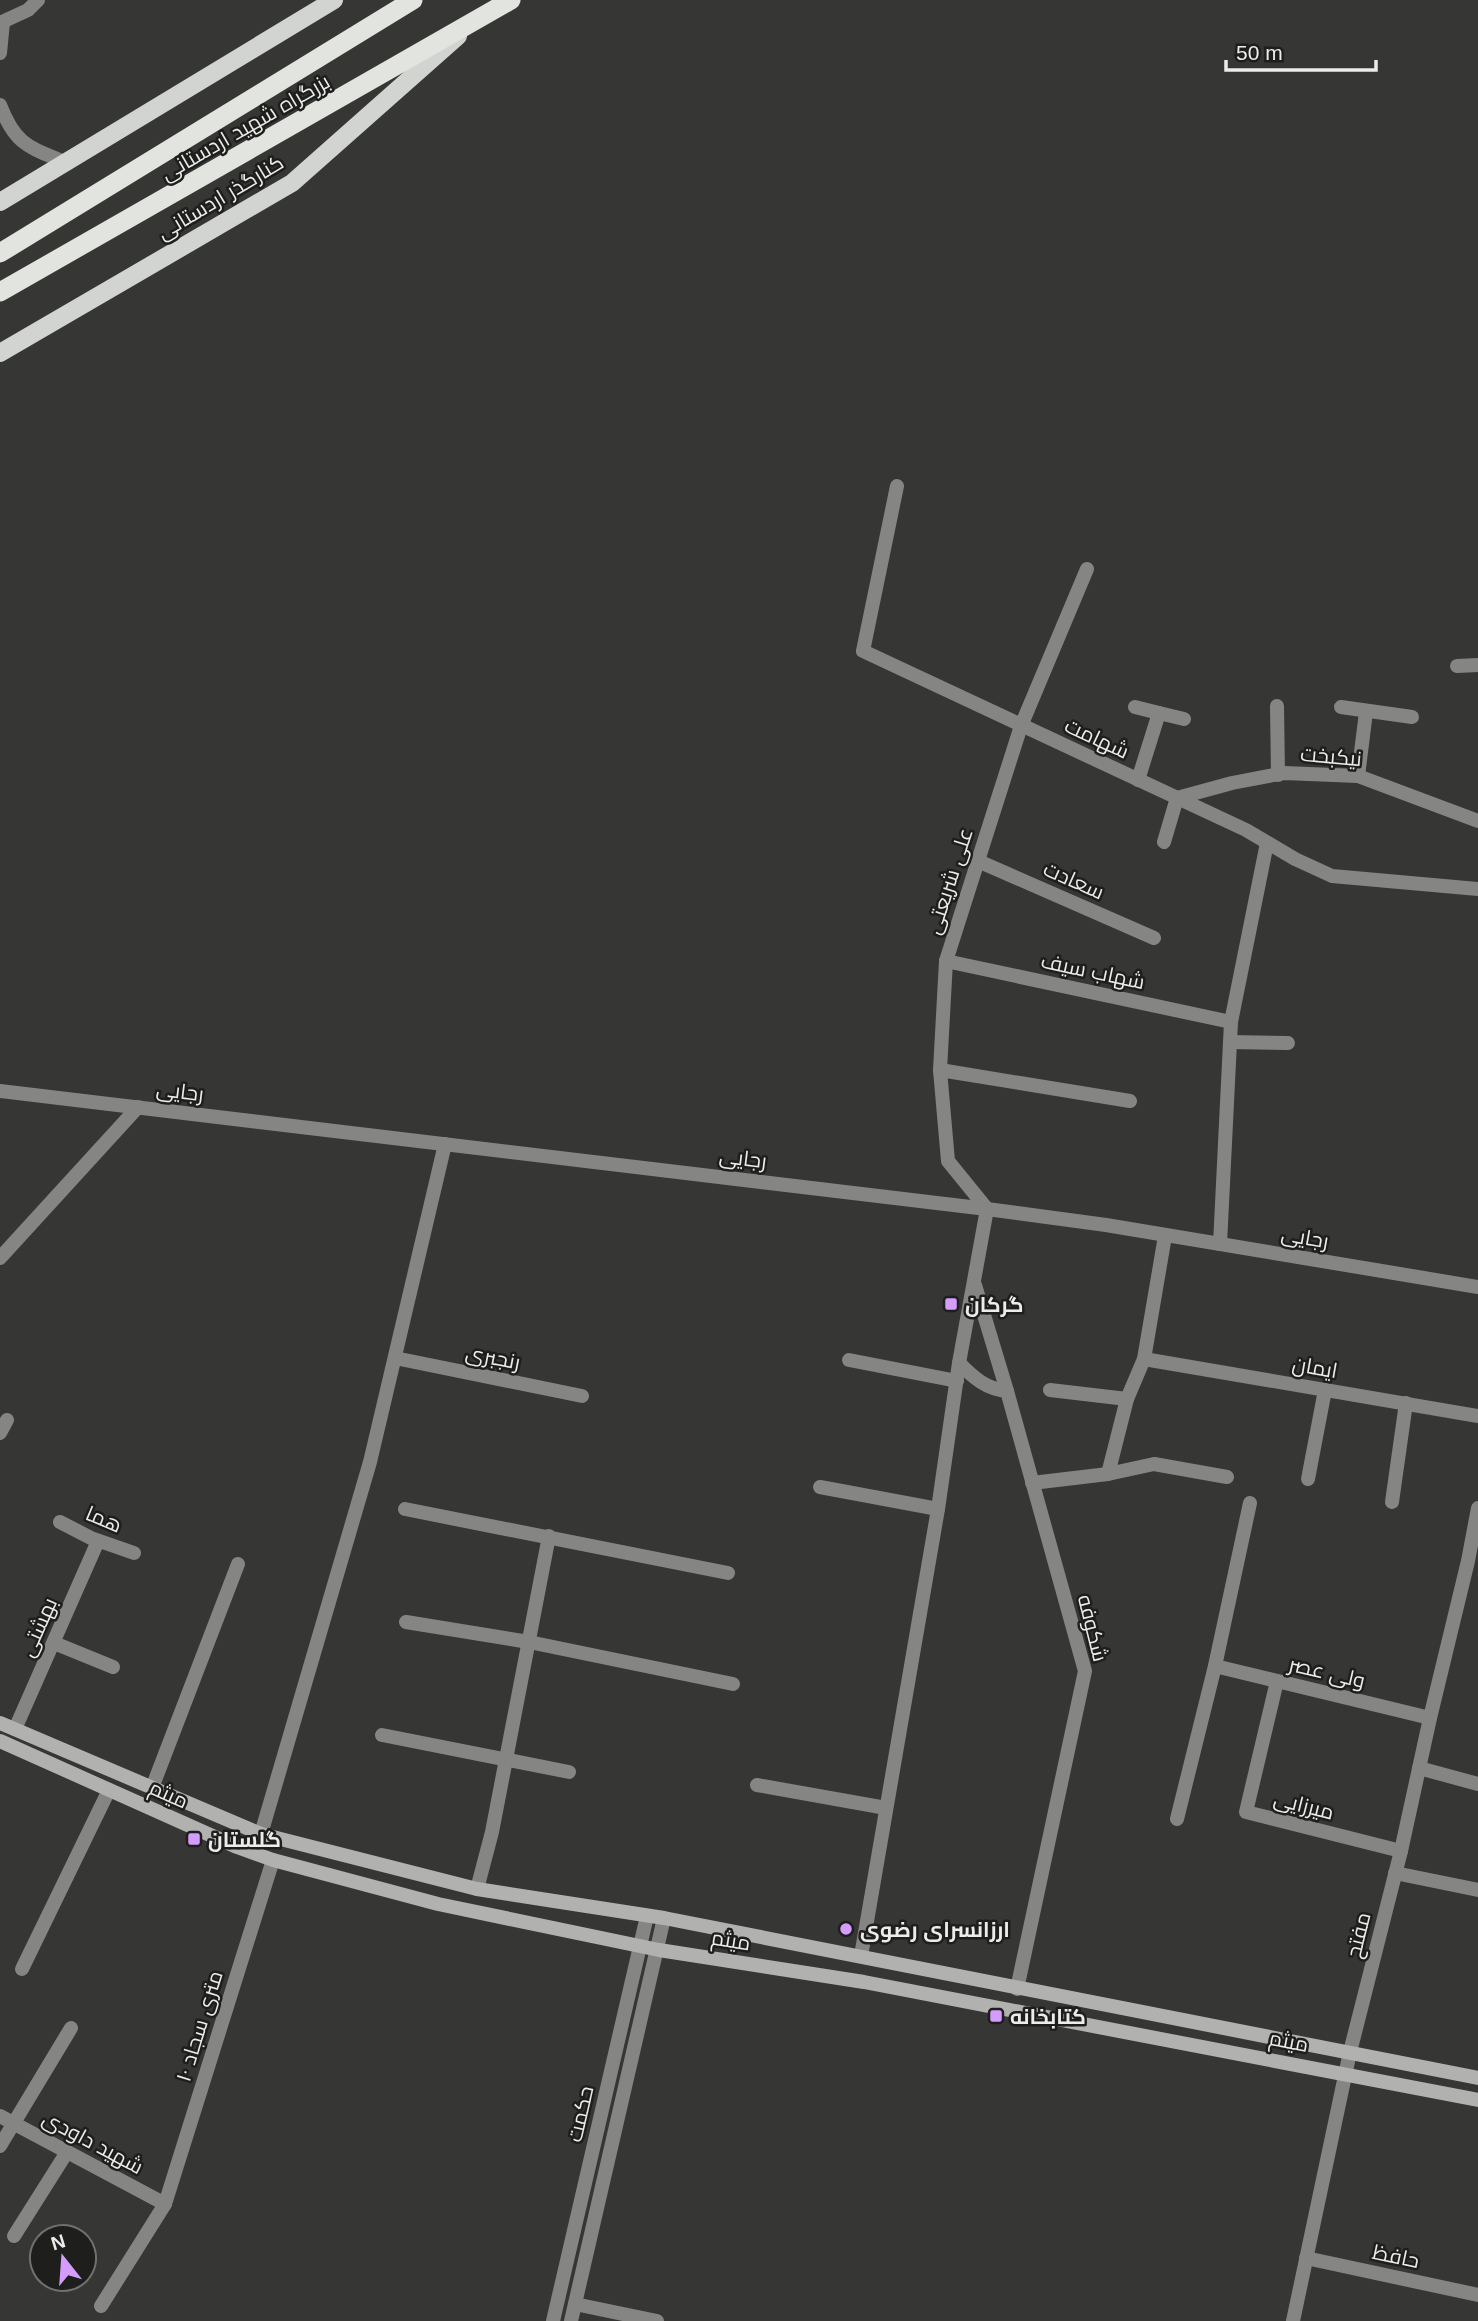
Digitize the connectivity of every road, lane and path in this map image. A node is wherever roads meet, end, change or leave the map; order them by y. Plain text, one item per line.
1 (38, 0) edge
2 (334, 0) edge
3 (413, 0) edge
4 (511, 0) edge
5 (2, 23) edge
6 (473, 23) junction
7 (0, 53) edge
8 (0, 105) edge
9 (67, 163) junction
10 (0, 202) edge
11 (0, 253) edge
12 (0, 292) edge
13 (0, 353) edge
14 (897, 486) dead end
15 (1087, 569) dead end
16 (1478, 665) edge
17 (1457, 666) dead end
18 (1276, 706) dead end
19 (1135, 707) dead end
20 (1341, 707) dead end
21 (1366, 712) junction
22 (1159, 713) junction
23 (1412, 717) dead end
24 (1184, 719) dead end
25 (1021, 726) junction
26 (1278, 775) junction
27 (1358, 776) junction
28 (1138, 780) junction
29 (1177, 798) junction
30 (1478, 821) edge
31 (1164, 842) dead end
32 (1268, 843) junction
33 (978, 861) junction
34 (1478, 889) edge
35 (1154, 937) dead end
36 (946, 961) junction
37 (1231, 1022) junction
38 (1230, 1042) junction
39 (1288, 1044) dead end
40 (940, 1070) junction
41 (1, 1092) edge
42 (1130, 1101) dead end
43 (138, 1107) junction
44 (445, 1144) junction
45 (987, 1209) junction
46 (1166, 1236) junction
47 (1220, 1244) junction
48 (0, 1258) edge
49 (975, 1283) junction
50 (1478, 1287) edge
51 (395, 1359) junction
52 (1144, 1359) junction
53 (849, 1360) dead end
54 (959, 1363) junction
55 (957, 1381) junction
56 (1050, 1390) dead end
57 (1325, 1390) junction
58 (1007, 1391) junction
59 (582, 1396) dead end
60 (1127, 1399) junction
61 (1406, 1404) junction
62 (1478, 1416) edge
63 (1108, 1474) junction
64 (1227, 1477) dead end
65 (1307, 1479) dead end
66 (1032, 1483) junction
67 (820, 1487) dead end
68 (1392, 1502) dead end
69 (1250, 1503) dead end
70 (1478, 1508) edge
71 (405, 1509) dead end
72 (938, 1509) junction
73 (60, 1522) dead end
74 (549, 1536) junction
75 (98, 1541) junction
76 (134, 1553) dead end
77 (1473, 1562) edge
78 (238, 1564) dead end
79 (728, 1573) dead end
80 (406, 1622) dead end
81 (528, 1642) junction
82 (54, 1643) junction
83 (1215, 1666) junction
84 (113, 1667) dead end
85 (1278, 1681) junction
86 (733, 1684) dead end
87 (1430, 1718) junction
88 (0, 1723) edge
89 (15, 1729) junction
90 (382, 1735) dead end
91 (0, 1741) edge
92 (506, 1759) junction
93 (1419, 1768) junction
94 (569, 1772) dead end
95 (1478, 1784) edge
96 (757, 1785) dead end
97 (152, 1788) junction
98 (109, 1790) junction
99 (886, 1808) junction
100 (1177, 1819) dead end
101 (261, 1835) junction
102 (1401, 1851) junction
103 (273, 1860) junction
104 (1395, 1873) junction
105 (477, 1889) junction
106 (1478, 1890) edge
107 (647, 1916) junction
108 (664, 1919) junction
109 (641, 1946) junction
110 (659, 1950) junction
111 (861, 1956) junction
112 (22, 1969) dead end
113 (1017, 1989) junction
114 (71, 2028) dead end
115 (1350, 2052) junction
116 (1346, 2074) junction
117 (1478, 2078) edge
118 (1478, 2100) edge
119 (7, 2120) edge
120 (0, 2146) edge
121 (67, 2152) junction
122 (165, 2204) junction
123 (14, 2236) dead end
124 (1306, 2258) junction
125 (1478, 2295) edge
126 (575, 2304) junction
127 (101, 2306) dead end
128 (553, 2321) edge
129 (572, 2321) edge
130 (657, 2321) edge
131 (1293, 2321) edge

1 - 5 street
2 - 9 main road
3 - 11 highway, بزرگراه شهید اردستانی
4 - 6 highway, بزرگراه شهید اردستانی
5 - 7 street
6 - 12 highway, بزرگراه شهید اردستانی
6 - 13 main road, کنارگذر اردستانی
8 - 9 street
9 - 10 main road
14 - 25 street, شهامت
15 - 25 street, علی شریعتی
16 - 17 street
18 - 26 street
19 - 22 street
20 - 21 street
21 - 23 street
21 - 27 street
22 - 24 street
22 - 28 street
25 - 28 street, شهامت
25 - 33 street, علی شریعتی
26 - 27 street, نیکبخت
26 - 29 street, نیکبخت
27 - 30 street, نیکبخت
28 - 29 street, شهامت
29 - 31 street
29 - 32 street, شهامت
32 - 34 street, شهامت
32 - 37 street
33 - 35 street, سعادت
33 - 36 street, علی شریعتی
36 - 37 street, شهاب سیف
36 - 40 street, علی شریعتی
37 - 38 street
38 - 39 street
38 - 47 street
40 - 42 street
40 - 45 street, علی شریعتی
41 - 43 street, رجایی
43 - 44 street, رجایی
43 - 48 street
44 - 45 street, رجایی
44 - 51 street
45 - 46 street, رجایی
45 - 49 street
46 - 47 street, رجایی
46 - 52 street
47 - 50 street, رجایی
49 - 54 street
49 - 58 street, شکوفه
51 - 59 street, رنجبری
51 - 101 street
52 - 57 street, ایمان
52 - 60 street
53 - 55 street
54 - 55 street
54 - 58 street
55 - 72 street
56 - 60 street
57 - 61 street, ایمان
57 - 65 street
58 - 66 street, شکوفه
60 - 63 street
61 - 62 street, ایمان
61 - 68 street
63 - 64 street
63 - 66 street
66 - 113 street, شکوفه
67 - 72 street
69 - 83 street
70 - 77 street, مفتح
71 - 74 street
72 - 99 street
73 - 75 street, هما
74 - 79 street
74 - 81 street
75 - 76 street, هما
75 - 82 street, بهشتی
77 - 87 street, مفتح
78 - 97 street
80 - 81 street
81 - 86 street
81 - 92 street
82 - 84 street
82 - 89 street, بهشتی
83 - 85 street, ولی عصر
83 - 100 street
85 - 87 street, ولی عصر
85 - 102 street, میرزایی
87 - 93 street, مفتح
88 - 89 main road, میثم
89 - 97 main road, میثم
90 - 92 street
91 - 98 main road, میثم
92 - 94 street
92 - 105 street
93 - 95 street
93 - 102 street, مفتح
96 - 99 street
97 - 101 main road, میثم
98 - 103 main road, میثم
98 - 112 street
99 - 111 street
101 - 105 main road, میثم
102 - 104 street, مفتح
103 - 109 main road, میثم
103 - 122 street, ۱۰ متری سجاد
104 - 106 street
104 - 115 street, مفتح
105 - 107 main road, میثم
107 - 108 main road, میثم
107 - 109 street, حکمت
108 - 110 street, حکمت
108 - 111 main road, میثم
109 - 110 main road, میثم
109 - 128 street, حکمت
110 - 116 main road, میثم
110 - 126 street, حکمت
111 - 113 main road, میثم
113 - 115 main road, میثم
114 - 119 street
115 - 116 street, مفتح
115 - 117 main road, میثم
116 - 118 main road, میثم
116 - 124 street, مفتح
119 - 120 street
119 - 121 street, شهید داودی
121 - 122 street, شهید داودی
121 - 123 street
122 - 127 street, ۱۰ متری سجاد
124 - 125 street, حافظ
124 - 131 street, مفتح
126 - 129 street, حکمت
126 - 130 street

